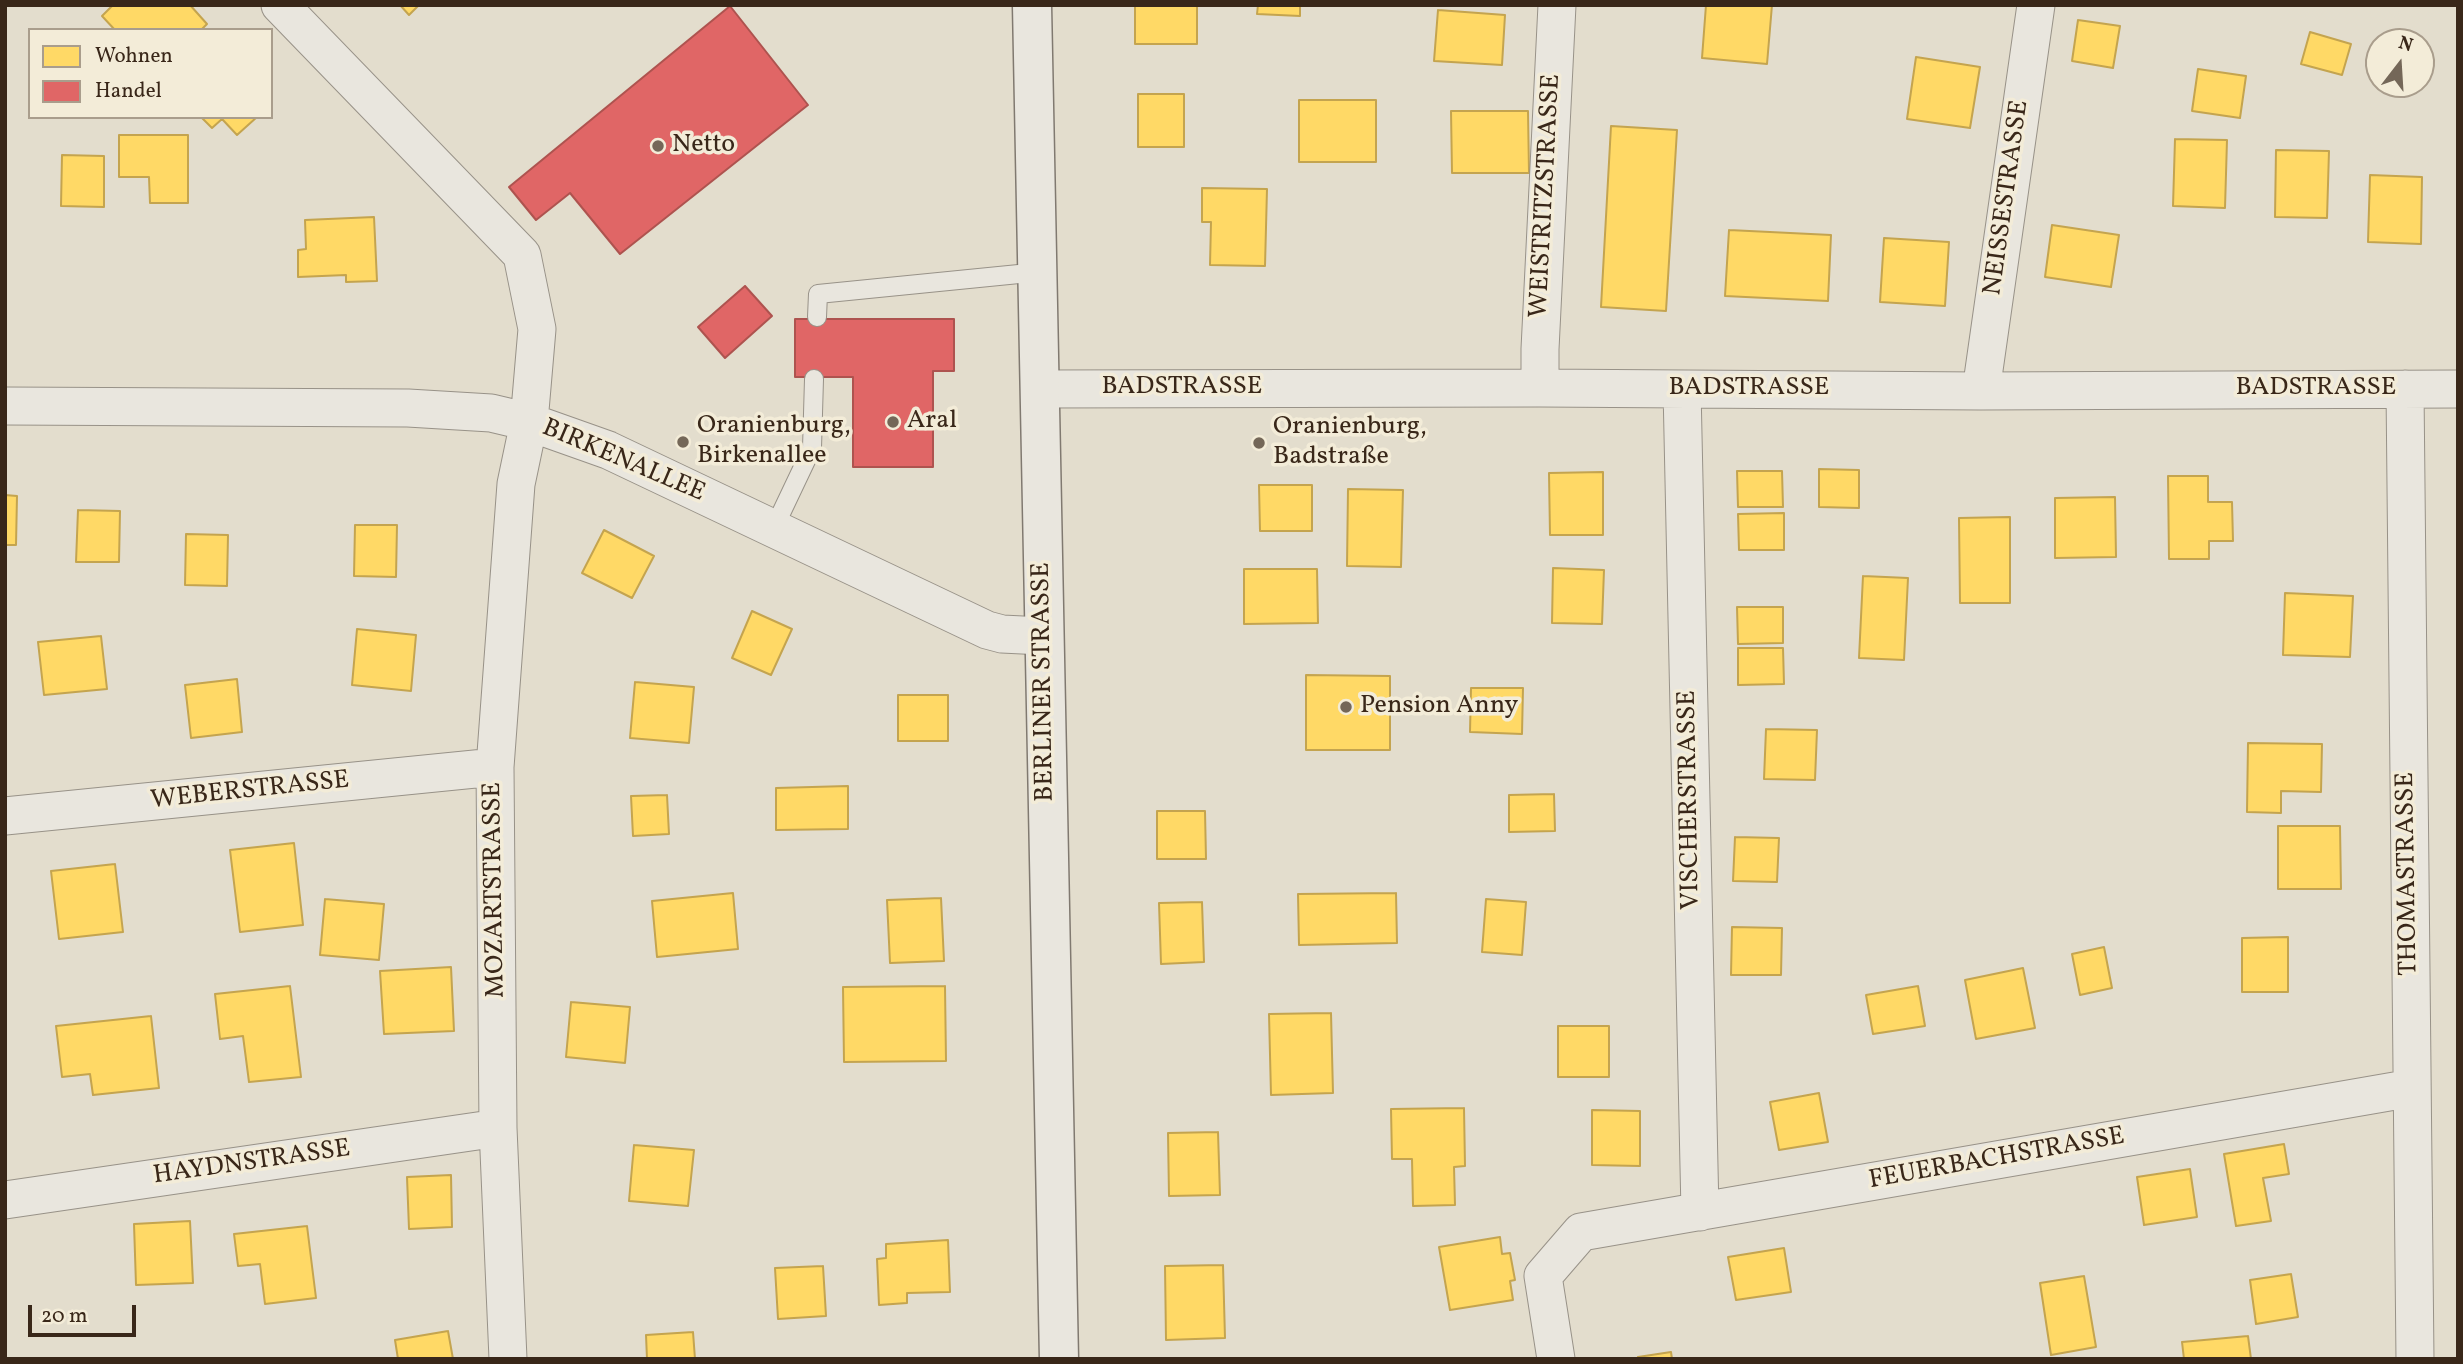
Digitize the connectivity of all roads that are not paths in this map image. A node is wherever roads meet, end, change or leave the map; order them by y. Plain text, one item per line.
1 (280, 5) edge
2 (1032, 5) edge
3 (1557, 5) edge
4 (2036, 5) edge
5 (1039, 272) junction
6 (817, 317) dead end
7 (814, 379) dead end
8 (1540, 388) junction
9 (1040, 389) junction
10 (1682, 389) junction
11 (2405, 389) junction
12 (2458, 389) edge
13 (1981, 391) junction
14 (5, 406) edge
15 (529, 422) junction
16 (774, 528) junction
17 (1043, 636) junction
18 (495, 767) junction
19 (5, 816) edge
20 (2413, 1088) junction
21 (498, 1128) junction
22 (5, 1200) edge
23 (1700, 1212) junction
24 (508, 1359) edge
25 (1059, 1359) edge
26 (1556, 1359) edge
27 (2415, 1359) edge

1 - 15 street, MOZARTSTRASSE
2 - 5 main road, BERLINER STRASSE
3 - 8 street, WEISTRITZSTRASSE
4 - 13 street, NEISSESTRASSE
5 - 6 lane
5 - 9 main road, BERLINER STRASSE
7 - 16 lane
8 - 9 street, BADSTRASSE
8 - 10 street, BADSTRASSE
9 - 17 main road, BERLINER STRASSE
10 - 13 street, BADSTRASSE
10 - 23 street, VISCHERSTRASSE
11 - 12 street, BADSTRASSE
11 - 13 street, BADSTRASSE
11 - 20 street, THOMASTRASSE
14 - 15 street, BIRKENALLEE
15 - 16 street, BIRKENALLEE
15 - 18 street, MOZARTSTRASSE
16 - 17 street, BIRKENALLEE
17 - 25 main road, BERLINER STRASSE
18 - 19 street, WEBERSTRASSE
18 - 21 street, MOZARTSTRASSE
20 - 23 street, FEUERBACHSTRASSE
20 - 27 street, THOMASTRASSE
21 - 22 street, HAYDNSTRASSE
21 - 24 street, MOZARTSTRASSE
23 - 26 street, FEUERBACHSTRASSE

